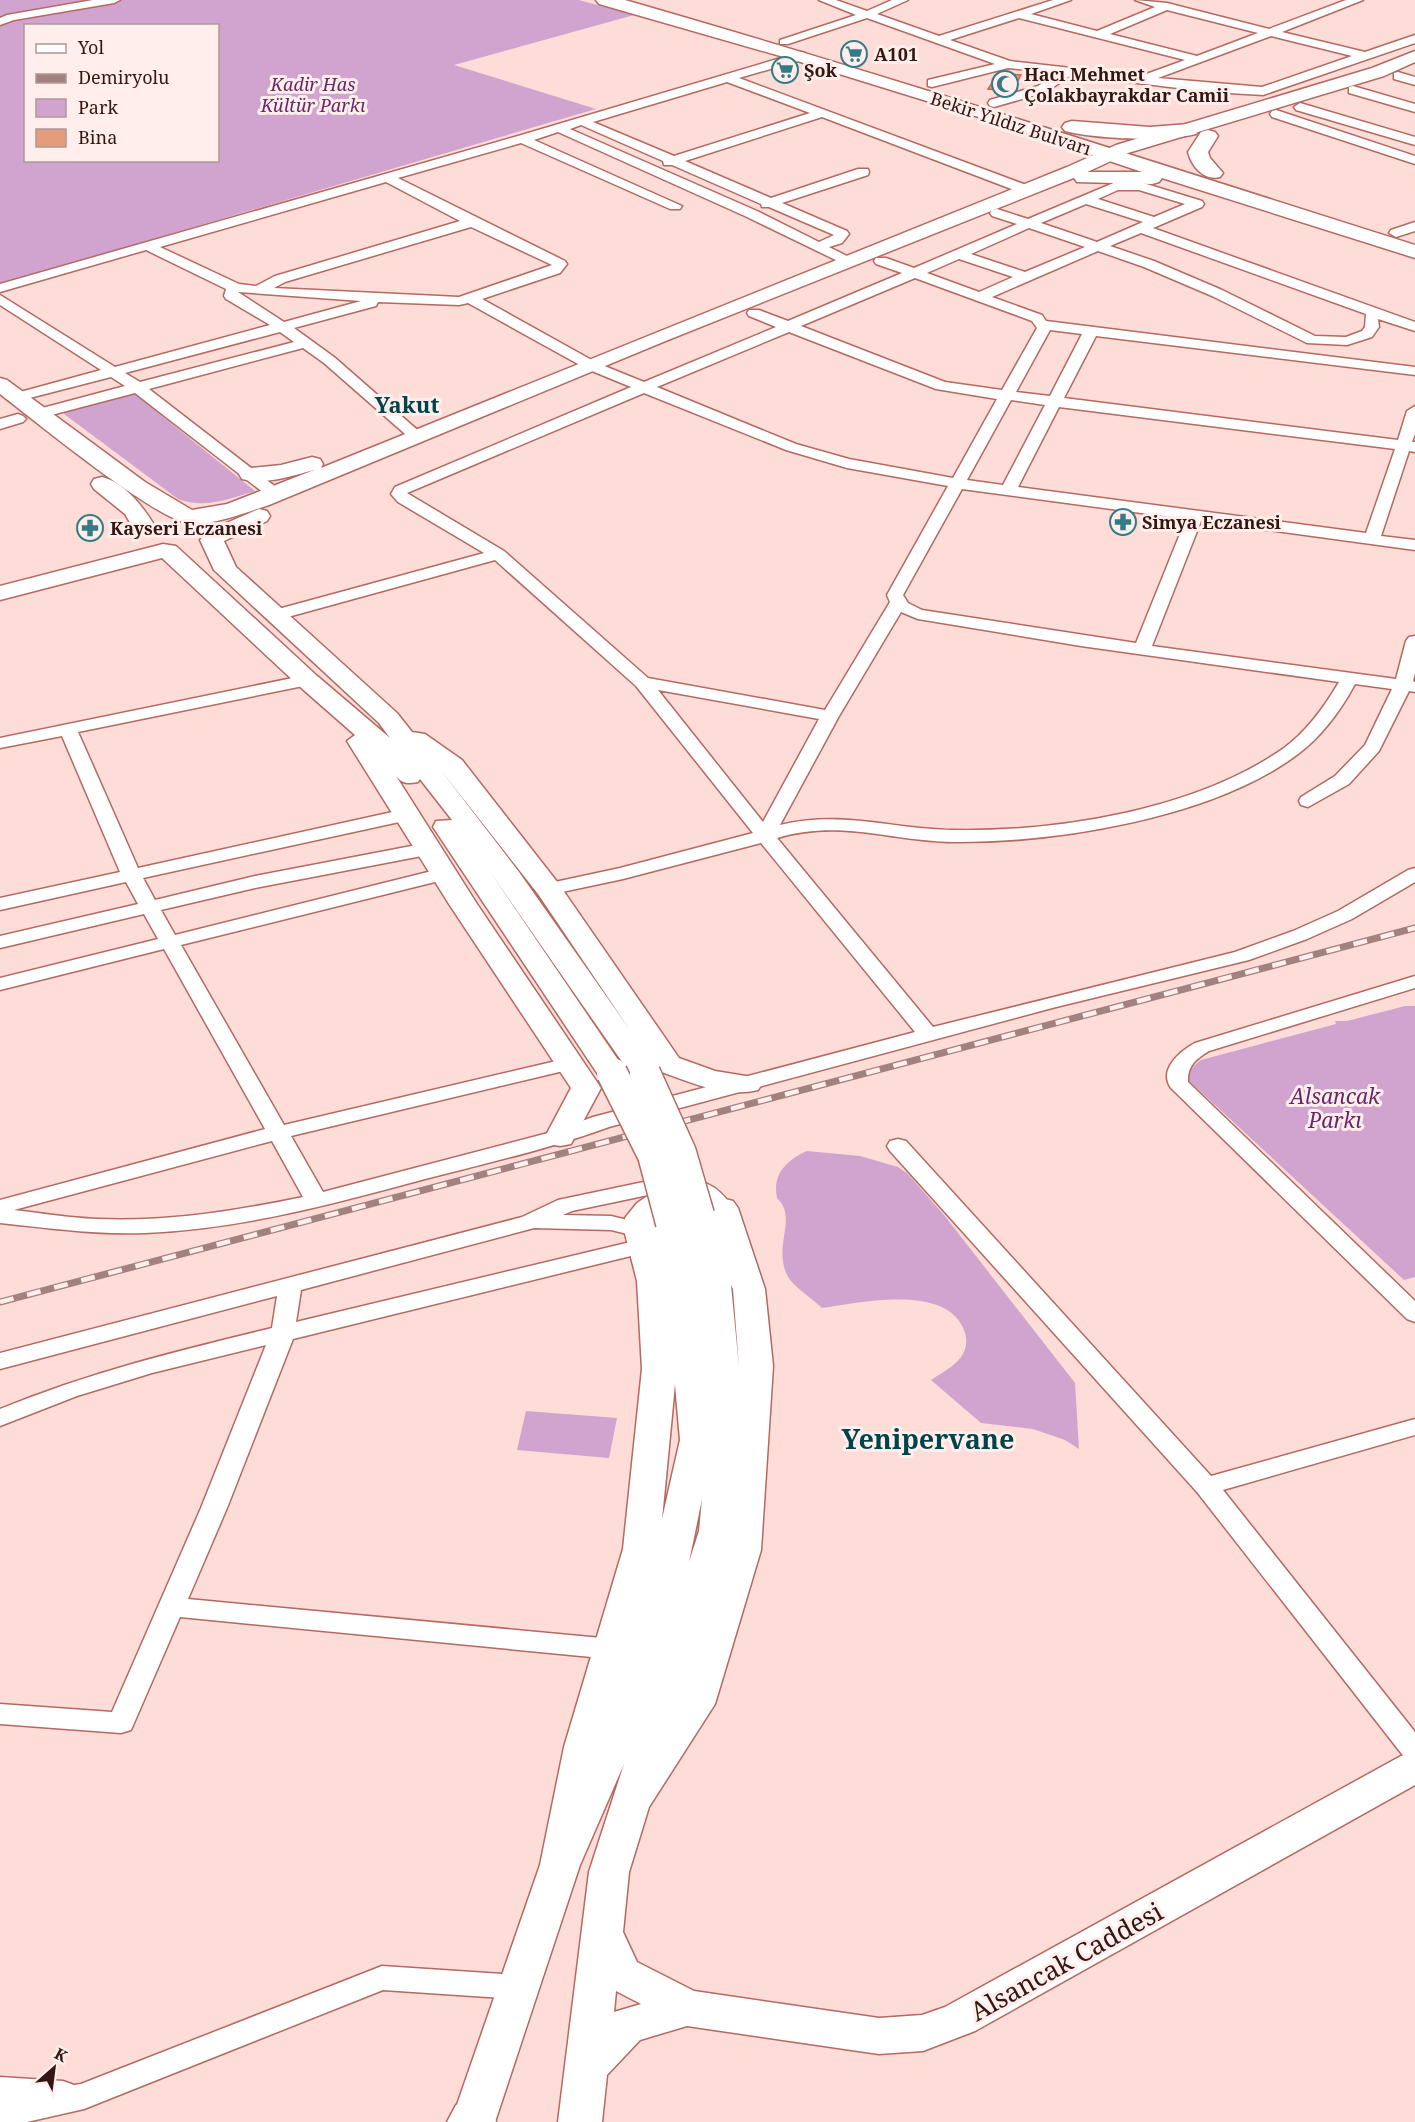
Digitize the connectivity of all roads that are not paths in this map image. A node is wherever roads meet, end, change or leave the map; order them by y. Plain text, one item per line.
1 (114, 0) edge
2 (605, 0) edge
3 (637, 0) edge
4 (825, 0) edge
5 (902, 0) edge
6 (1029, 0) edge
7 (1065, 0) edge
8 (1141, 0) edge
9 (1190, 0) edge
10 (1355, 0) edge
11 (1049, 5) junction
12 (1167, 6) junction
13 (1235, 11) dead end
14 (866, 15) junction
15 (1020, 15) junction
16 (1269, 19) dead end
17 (0, 22) edge
18 (1292, 24) junction
19 (1273, 31) junction
20 (1097, 34) junction
21 (1415, 39) edge
22 (938, 40) junction
23 (784, 42) junction
24 (1415, 48) edge
25 (1384, 49) junction
26 (1407, 50) edge
27 (801, 56) junction
28 (1365, 56) junction
29 (1196, 59) junction
30 (1008, 64) junction
31 (1068, 72) junction
32 (1409, 76) edge
33 (728, 78) junction
34 (1141, 81) junction
35 (932, 84) junction
36 (1270, 89) junction
37 (1353, 90) junction
38 (1297, 102) junction
39 (994, 103) junction
40 (1415, 108) edge
41 (823, 113) junction
42 (1276, 114) junction
43 (581, 121) junction
44 (558, 128) junction
45 (1063, 132) junction
46 (1198, 133) junction
47 (522, 139) junction
48 (1415, 141) edge
49 (616, 153) junction
50 (1135, 154) junction
51 (1162, 154) junction
52 (1109, 155) junction
53 (673, 160) junction
54 (1415, 160) edge
55 (579, 164) junction
56 (648, 168) junction
57 (863, 172) dead end
58 (1213, 173) junction
59 (1079, 175) junction
60 (386, 177) junction
61 (1188, 180) junction
62 (691, 186) junction
63 (1024, 189) junction
64 (655, 197) junction
65 (1085, 199) junction
66 (772, 203) junction
67 (675, 206) dead end
68 (745, 211) junction
69 (997, 213) junction
70 (472, 222) junction
71 (1155, 222) junction
72 (1028, 223) junction
73 (1141, 228) junction
74 (1409, 233) edge
75 (148, 246) junction
76 (818, 247) junction
77 (1098, 247) junction
78 (1415, 252) edge
79 (958, 254) junction
80 (846, 261) junction
81 (881, 261) junction
82 (915, 273) junction
83 (1026, 277) junction
84 (0, 288) edge
85 (236, 288) junction
86 (258, 290) junction
87 (979, 297) junction
88 (388, 298) junction
89 (471, 298) junction
90 (0, 299) edge
91 (754, 313) junction
92 (1376, 313) junction
93 (1043, 325) junction
94 (788, 326) junction
95 (283, 327) junction
96 (1415, 327) edge
97 (1091, 331) junction
98 (305, 343) junction
99 (600, 369) junction
100 (1415, 371) edge
101 (113, 372) junction
102 (0, 384) edge
103 (137, 387) junction
104 (644, 387) junction
105 (1006, 396) junction
106 (1056, 402) junction
107 (9, 411) edge
108 (1415, 411) edge
109 (40, 414) junction
110 (417, 437) junction
111 (1409, 446) edge
112 (374, 454) junction
113 (250, 474) junction
114 (956, 483) junction
115 (1008, 491) junction
116 (275, 494) junction
117 (1195, 516) junction
118 (189, 517) junction
119 (141, 531) junction
120 (214, 538) junction
121 (1372, 539) junction
122 (1415, 545) edge
123 (166, 551) junction
124 (498, 554) junction
125 (0, 579) edge
126 (0, 592) edge
127 (898, 603) junction
128 (277, 615) junction
129 (1415, 641) edge
130 (1142, 649) junction
131 (1350, 677) junction
132 (307, 680) junction
133 (642, 682) junction
134 (1409, 686) edge
135 (339, 707) junction
136 (830, 716) junction
137 (388, 718) junction
138 (68, 729) junction
139 (0, 743) edge
140 (1308, 801) dead end
141 (406, 815) junction
142 (765, 836) junction
143 (428, 849) junction
144 (131, 874) junction
145 (444, 874) junction
146 (1415, 874) edge
147 (548, 889) junction
148 (0, 904) edge
149 (151, 908) junction
150 (0, 942) edge
151 (171, 942) junction
152 (1415, 982) edge
153 (0, 984) edge
154 (929, 1035) junction
155 (569, 1064) junction
156 (656, 1068) junction
157 (599, 1081) junction
158 (747, 1084) junction
159 (277, 1133) junction
160 (560, 1137) junction
161 (898, 1146) dead end
162 (317, 1201) junction
163 (0, 1207) edge
164 (0, 1216) edge
165 (530, 1222) junction
166 (675, 1225) junction
167 (290, 1285) junction
168 (1411, 1304) edge
169 (284, 1333) junction
170 (0, 1361) edge
171 (0, 1418) edge
172 (1415, 1427) edge
173 (1206, 1486) junction
174 (171, 1607) junction
175 (612, 1649) junction
176 (0, 1714) edge
177 (1415, 1751) edge
178 (1415, 1767) edge
179 (560, 1865) junction
180 (602, 1932) junction
181 (517, 1987) junction
182 (687, 2008) junction
183 (585, 2069) junction
184 (0, 2090) edge
185 (84, 2096) junction
186 (0, 2115) edge
187 (472, 2121) edge
188 (580, 2122) edge

1 - 17 street
2 - 27 main road, Bekir Yıldız Bulvarı
3 - 23 main road, Bekir Yıldız Bulvarı
4 - 14 street
5 - 14 street
6 - 11 street
7 - 11 street
8 - 12 street
9 - 13 street
10 - 18 street
11 - 15 street
12 - 19 street
12 - 20 street
14 - 22 street
14 - 23 street
15 - 20 street
15 - 22 street
16 - 18 street
18 - 19 street
18 - 25 street
19 - 28 street
19 - 29 street
20 - 29 street
21 - 26 street
22 - 30 street
23 - 35 main road, Bekir Yıldız Bulvarı
24 - 26 street
25 - 26 street
25 - 28 street
26 - 38 street
27 - 33 street
27 - 45 main road, Bekir Yıldız Bulvarı
28 - 36 street
29 - 34 street
30 - 31 street
30 - 35 street
31 - 34 street
31 - 39 street
32 - 37 street
33 - 41 street
33 - 43 street
34 - 36 street
35 - 39 main road, Bekir Yıldız Bulvarı
36 - 38 street
37 - 38 street
37 - 40 street
38 - 42 street
38 - 46 street
38 - 48 street
39 - 45 main road, Bekir Yıldız Bulvarı
41 - 53 street
41 - 63 street
42 - 46 street
42 - 54 street
43 - 44 street
43 - 53 street
44 - 47 street
44 - 49 street
45 - 46 main road
45 - 50 main road, Bekir Yıldız Bulvarı
45 - 52 main road, Bekir Yıldız Bulvarı
45 - 59 main road
46 - 50 street
46 - 51 street
46 - 58 main road
47 - 55 street
47 - 60 street
49 - 55 street
49 - 56 street
50 - 51 main road, Bekir Yıldız Bulvarı
50 - 52 street
50 - 59 street
50 - 61 main road, Bekir Yıldız Bulvarı
51 - 58 main road, Bekir Yıldız Bulvarı
52 - 59 street
53 - 56 street
53 - 66 street
55 - 64 street
56 - 62 street
57 - 66 street
58 - 74 main road, Bekir Yıldız Bulvarı
59 - 61 main road
59 - 63 street
59 - 69 street
60 - 70 street
60 - 75 street
61 - 78 main road, Bekir Yıldız Bulvarı
62 - 64 street
62 - 68 street
63 - 80 street
64 - 67 street
65 - 71 street
65 - 71 street
65 - 72 street
66 - 68 street
66 - 76 street
68 - 76 street
69 - 72 street
69 - 81 street
70 - 86 street
70 - 89 street
71 - 73 street
72 - 77 street
72 - 79 street
73 - 77 street
73 - 92 street
75 - 84 street
75 - 85 street
76 - 80 street
77 - 83 street
77 - 92 street
79 - 82 street
79 - 83 street
80 - 99 street
81 - 82 street
81 - 91 street
82 - 87 street
82 - 94 street
83 - 87 street
85 - 86 street
85 - 95 street
86 - 88 street
87 - 93 street
88 - 89 street
88 - 95 street
89 - 99 street
90 - 101 street
91 - 94 street
91 - 99 street
92 - 96 street
93 - 97 street
93 - 105 street
94 - 104 street
94 - 105 street
95 - 98 street
95 - 101 street
97 - 100 street
97 - 106 street
98 - 103 street
98 - 110 street
99 - 104 street
99 - 110 street
99 - 120 street
101 - 103 street
101 - 107 street
102 - 107 street
103 - 109 street
103 - 113 street
104 - 114 street
104 - 124 street
105 - 106 street
105 - 114 street
106 - 111 street
106 - 115 street
107 - 109 street
107 - 119 street
108 - 111 street
109 - 118 street
110 - 112 street
111 - 121 street
112 - 113 street
112 - 116 street
113 - 116 street
114 - 115 street
114 - 127 street
115 - 117 street
116 - 118 street
117 - 121 street
117 - 130 street
118 - 119 street
118 - 120 street
119 - 123 street
119 - 125 street
120 - 123 street
120 - 128 street
121 - 122 street
123 - 126 street
123 - 132 street
124 - 128 street
124 - 133 street
127 - 130 street
127 - 136 street
128 - 137 street
129 - 134 street
130 - 131 street
131 - 134 street
131 - 142 street
132 - 135 street
132 - 138 street
133 - 136 street
133 - 142 street
134 - 140 street
135 - 141 street
135 - 157 street
136 - 142 street
137 - 147 street
137 - 156 street
138 - 139 street
138 - 144 street
141 - 143 street
141 - 144 street
142 - 147 street
142 - 154 street
143 - 145 street
143 - 149 street
144 - 148 street
144 - 149 street
145 - 151 street
145 - 155 street
146 - 154 street
147 - 156 street
149 - 150 street
149 - 151 street
151 - 153 street
151 - 159 street
152 - 168 street
154 - 158 street
155 - 157 street
155 - 159 street
156 - 157 street
156 - 158 street
156 - 166 street, bridge
157 - 160 street
157 - 166 street, bridge
158 - 160 street
159 - 162 street
159 - 163 street
160 - 162 street
161 - 173 street
162 - 164 street
165 - 166 street
165 - 166 street
165 - 167 street
166 - 169 street
166 - 175 street
166 - 179 street
166 - 180 street
167 - 169 street
167 - 170 street
169 - 171 street
169 - 174 street
172 - 173 street
173 - 177 street
174 - 175 street
174 - 176 street
175 - 179 street
178 - 182 street, Alsancak Caddesi
179 - 181 street
180 - 182 street, Alsancak Caddesi
180 - 183 street
181 - 185 street
181 - 187 street
182 - 183 street, Alsancak Caddesi
183 - 188 street
184 - 185 street
185 - 186 street

